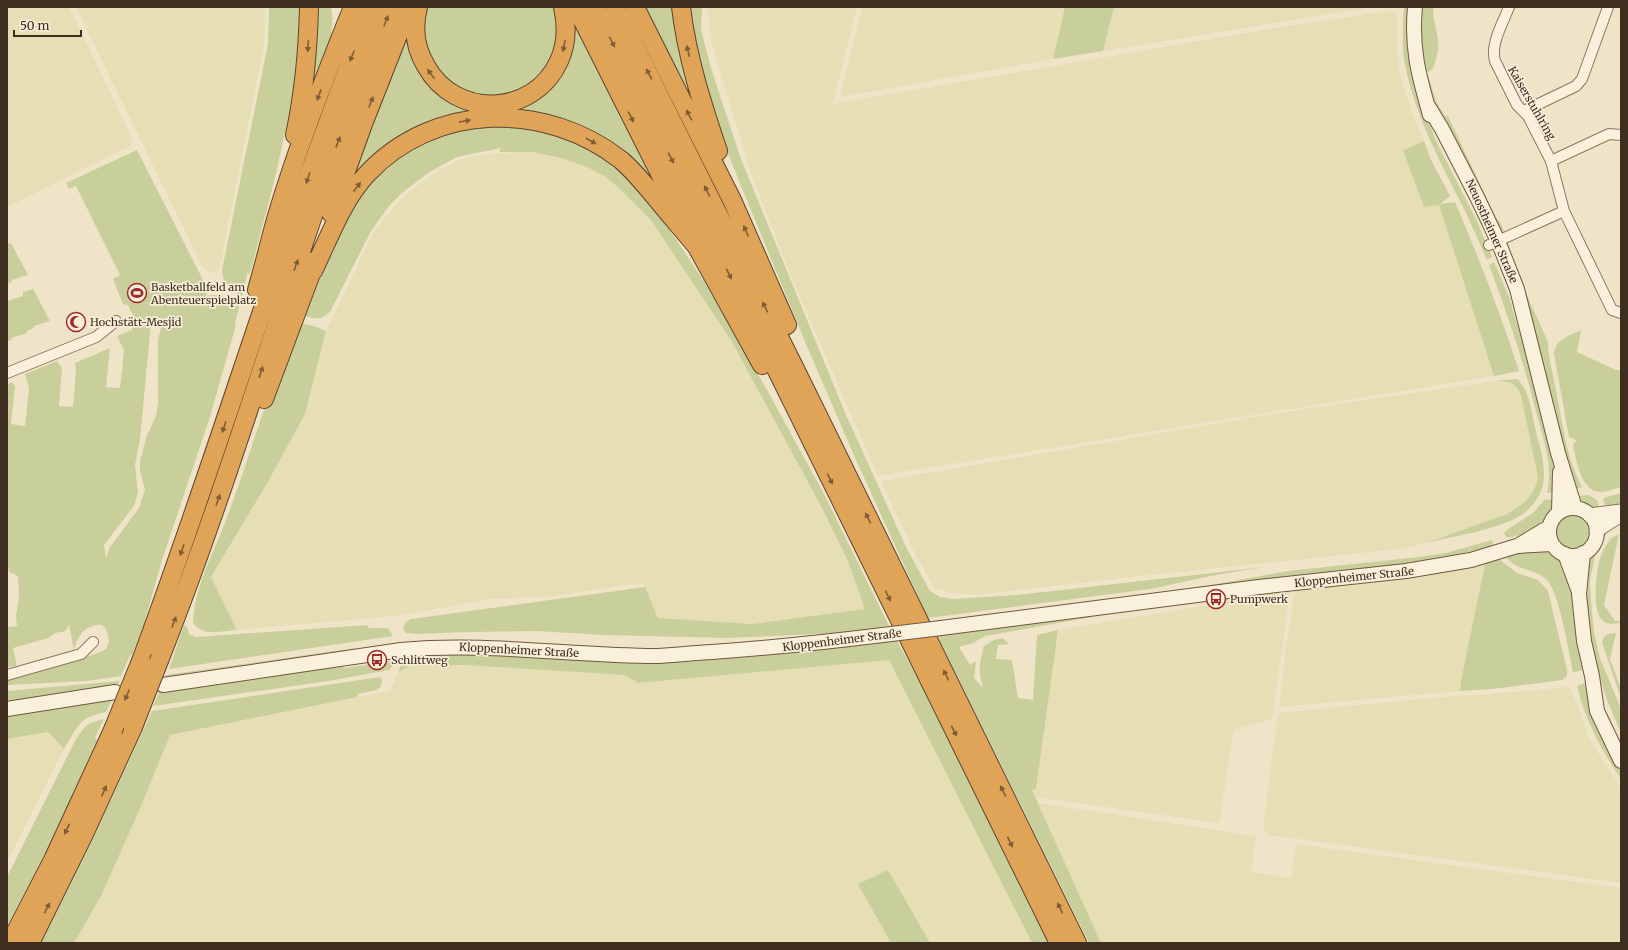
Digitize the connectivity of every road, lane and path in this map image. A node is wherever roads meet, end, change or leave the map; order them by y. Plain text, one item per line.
1 (309, 7) edge
2 (353, 7) edge
3 (372, 7) edge
4 (391, 7) edge
5 (409, 7) edge
6 (418, 7) edge
7 (563, 7) edge
8 (576, 7) edge
9 (595, 7) edge
10 (615, 7) edge
11 (635, 7) edge
12 (681, 7) edge
13 (1414, 7) edge
14 (1509, 7) edge
15 (1608, 7) edge
16 (1524, 111) junction
17 (1621, 135) edge
18 (1550, 162) junction
19 (732, 200) junction
20 (1564, 211) junction
21 (277, 216) junction
22 (1494, 243) junction
23 (697, 247) junction
24 (313, 271) junction
25 (262, 294) junction
26 (292, 304) junction
27 (1621, 313) edge
28 (270, 319) junction
29 (116, 321) dead end
30 (7, 373) edge
31 (813, 405) junction
32 (813, 444) junction
33 (1558, 454) junction
34 (1576, 508) junction
35 (1621, 511) edge
36 (1558, 512) junction
37 (1589, 515) junction
38 (1621, 515) edge
39 (1549, 527) junction
40 (1596, 531) junction
41 (1552, 544) junction
42 (1517, 546) junction
43 (1583, 553) junction
44 (1565, 554) junction
45 (1579, 594) junction
46 (93, 642) dead end
47 (7, 675) edge
48 (1592, 676) junction
49 (163, 685) dead end
50 (115, 692) dead end
51 (7, 709) edge
52 (1621, 742) edge
53 (1621, 761) edge
54 (10, 943) edge
55 (30, 943) edge
56 (1059, 943) edge
57 (1077, 943) edge

1 -> 21 highway
2 -> 21 highway
3 -> 25 highway
26 -> 4 highway
24 -> 5 highway
7 -> 6 highway
8 -> 23 highway
9 -> 32 highway
31 -> 10 highway
19 -> 11 highway
19 -> 12 highway
13 - 22 main road, Neuostheimer Straße
14 - 16 street, Kaiserstuhlring
15 - 16 street
16 - 18 street, Kaiserstuhlring
17 - 18 street
18 - 20 street, Kaiserstuhlring
31 -> 19 highway
20 - 22 street
20 - 27 street, Kaiserstuhlring
21 - 25 highway
22 - 33 main road, Neuostheimer Straße
24 -> 23 highway
23 - 32 highway
24 - 26 highway
25 - 28 highway
26 - 28 highway
28 -> 54 highway, bridge
55 -> 28 highway, bridge
29 - 30 street
57 -> 31 highway
32 -> 56 highway
33 - 34 main road, Neuostheimer Straße
33 - 36 main road, Neuostheimer Straße
34 - 36 main road
34 - 37 main road
35 - 37 street
36 - 39 main road
37 - 40 main road
38 - 40 street
39 - 41 main road
39 - 42 main road, Kloppenheimer Straße
40 - 43 main road
41 - 42 main road, Kloppenheimer Straße
41 - 44 main road
42 - 49 main road, Kloppenheimer Straße, bridge
43 - 44 main road
43 - 45 main road
44 - 45 main road
45 - 48 main road
46 - 47 street
48 - 52 main road
48 - 53 main road
50 - 51 main road

